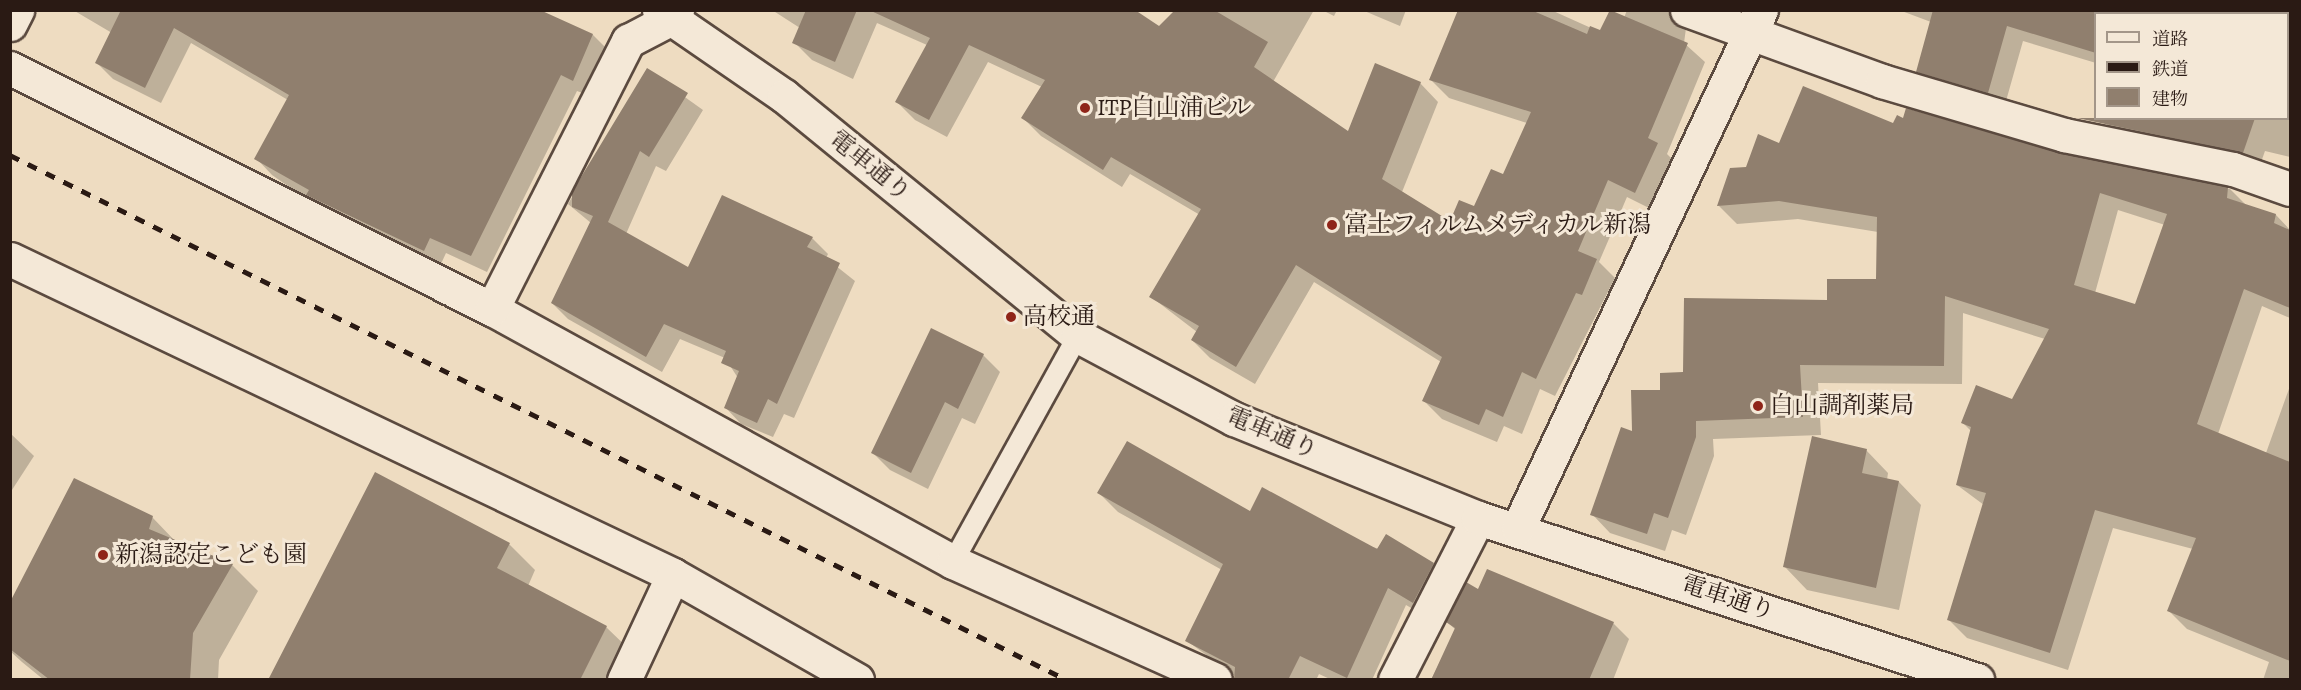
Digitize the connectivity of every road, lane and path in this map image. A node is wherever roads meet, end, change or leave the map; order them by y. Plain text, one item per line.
1 (17, 10) edge
2 (1687, 10) edge
3 (670, 13) edge
4 (1756, 23) edge
5 (10, 24) edge
6 (10, 68) edge
7 (2290, 189) edge
8 (10, 259) edge
9 (492, 309) junction
10 (1078, 336) junction
11 (1478, 518) junction
12 (1518, 528) junction
13 (953, 562) junction
14 (673, 575) junction
15 (624, 680) edge
16 (857, 680) edge
17 (1215, 680) edge
18 (1395, 680) edge
19 (1977, 680) edge

1 - 5 street
2 - 4 street
3 - 9 street
3 - 10 street, 電車通り
4 - 7 street
4 - 12 street
6 - 9 street
8 - 14 street
9 - 13 street
10 - 11 street, 電車通り
10 - 13 lane
11 - 12 street, 電車通り
11 - 18 street
12 - 19 street, 電車通り
13 - 17 street
14 - 15 street
14 - 16 street

